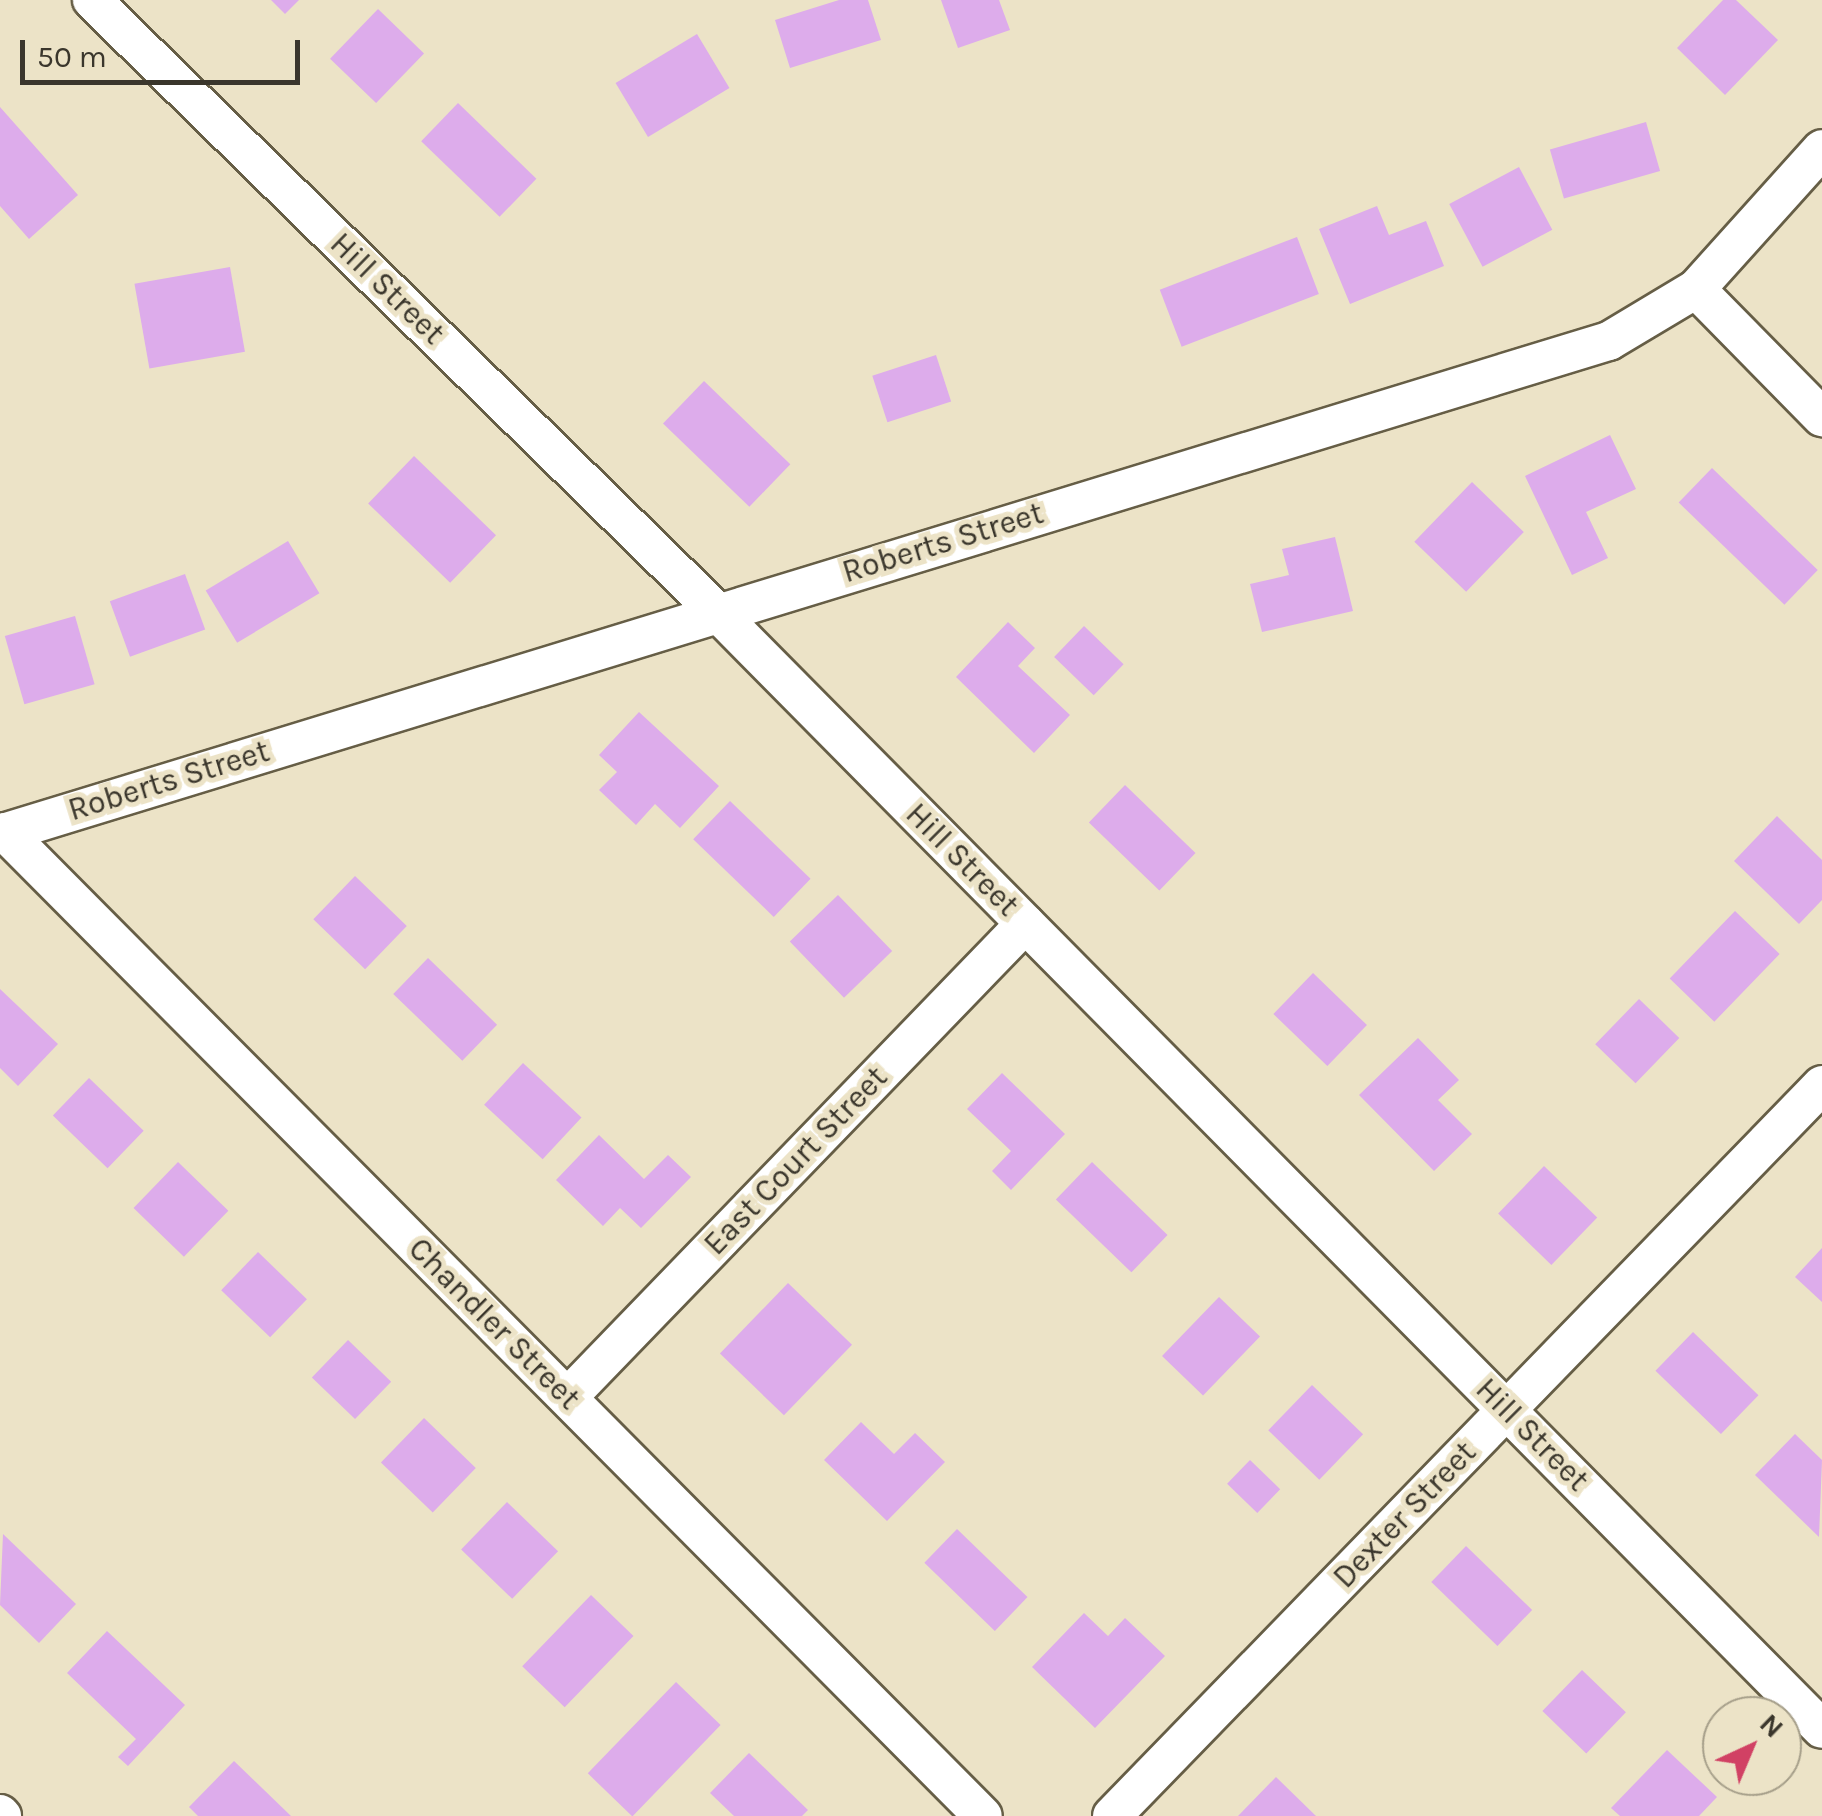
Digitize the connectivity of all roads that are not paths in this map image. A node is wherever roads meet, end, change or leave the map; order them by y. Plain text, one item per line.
1 (92, 0) edge
2 (1822, 149) edge
3 (1696, 289) junction
4 (1822, 416) edge
5 (717, 612) junction
6 (2, 833) edge
7 (1025, 924) junction
8 (1822, 1085) edge
9 (568, 1398) junction
10 (1508, 1410) junction
11 (1822, 1729) edge
12 (983, 1816) edge
13 (1112, 1816) edge

1 - 5 street, Hill Street
2 - 3 street, Roberts Street
3 - 4 street
3 - 5 street, Roberts Street
5 - 6 street, Roberts Street
5 - 7 street, Hill Street
6 - 9 street, Chandler Street
7 - 9 street, East Court Street
7 - 10 street, Hill Street
8 - 10 street, Dexter Street
9 - 12 street, Chandler Street
10 - 11 street, Hill Street
10 - 13 street, Dexter Street

